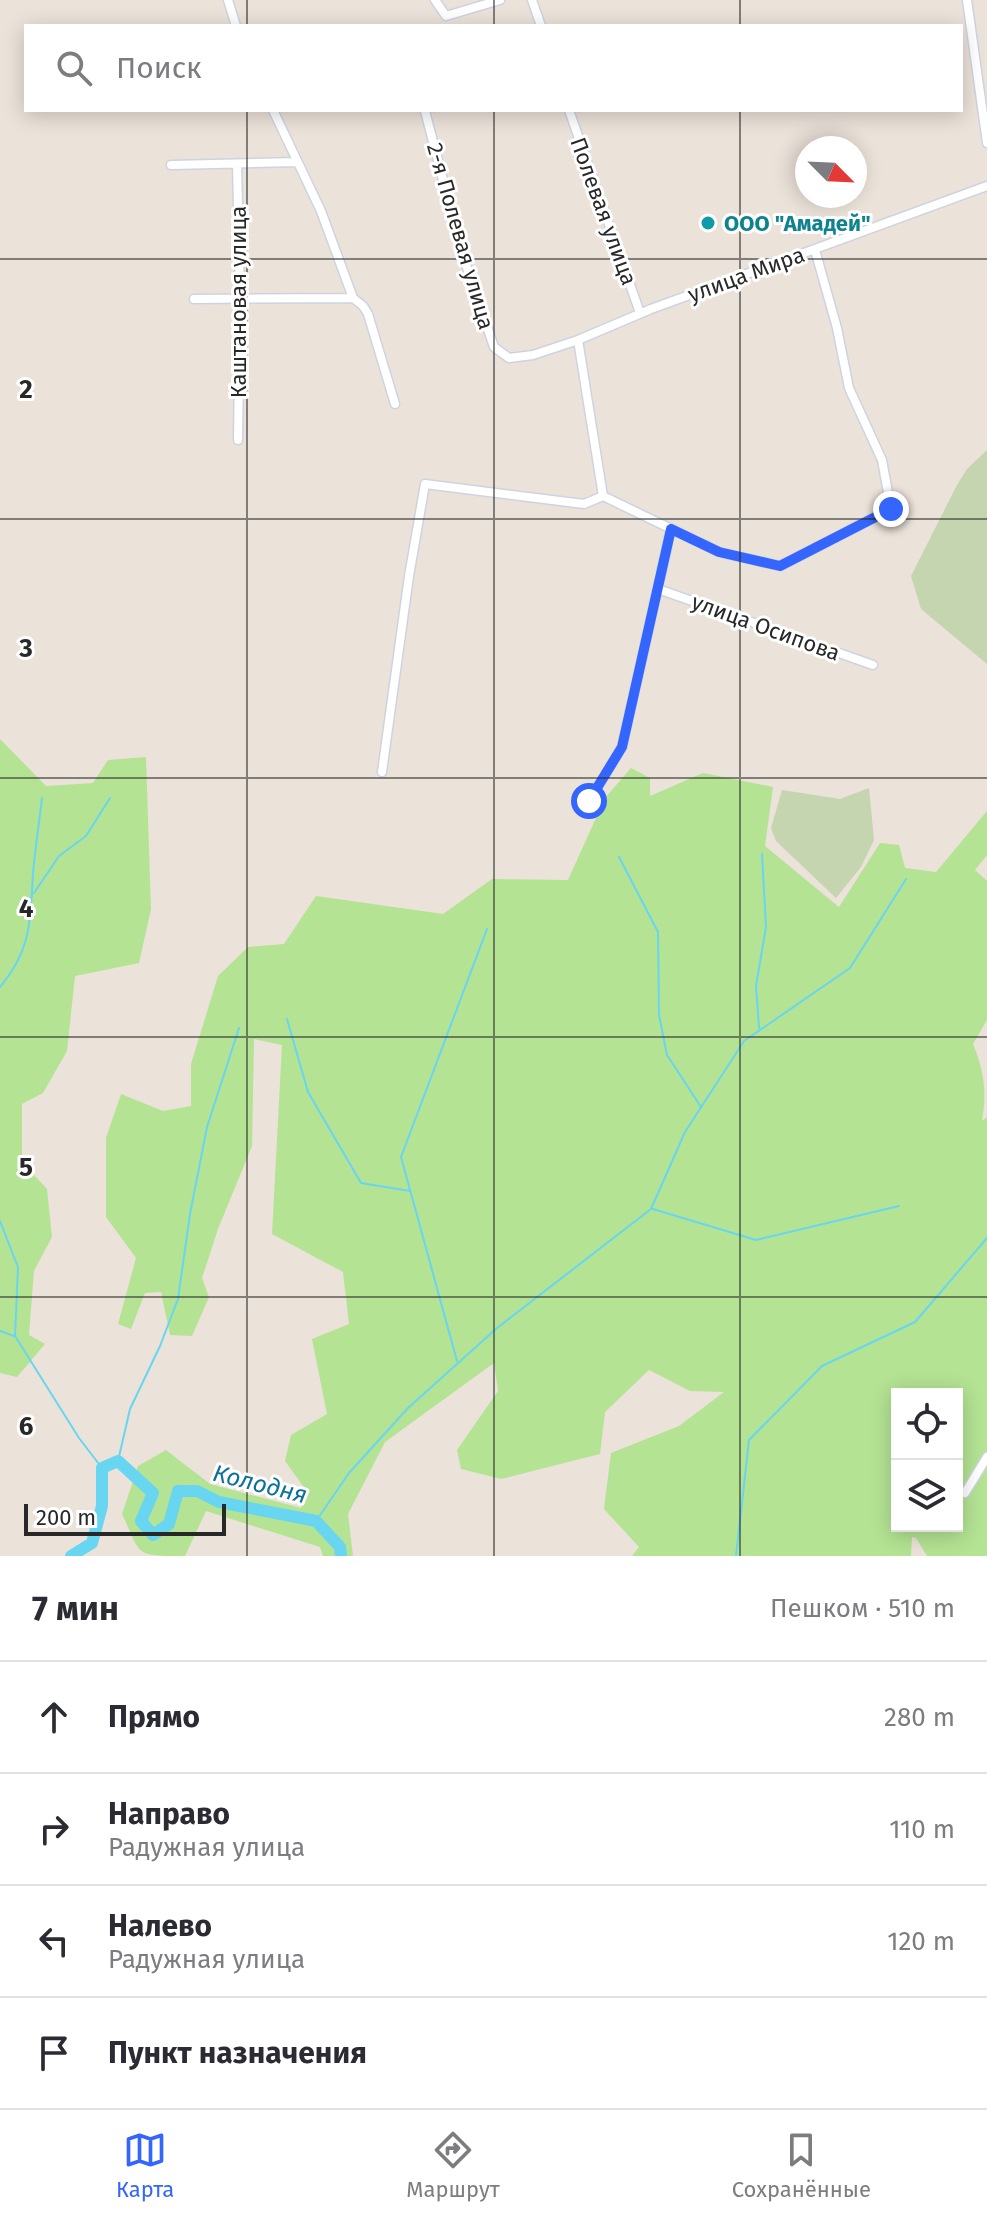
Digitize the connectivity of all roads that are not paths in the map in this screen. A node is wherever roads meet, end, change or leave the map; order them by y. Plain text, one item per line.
1 (228, 0) edge
2 (435, 0) edge
3 (500, 0) edge
4 (532, 0) edge
5 (967, 0) edge
6 (235, 24) edge
7 (540, 24) edge
8 (274, 112) edge
9 (425, 112) edge
10 (570, 112) edge
11 (987, 143) edge
12 (297, 162) junction
13 (237, 164) junction
14 (171, 165) dead end
15 (987, 186) edge
16 (815, 250) junction
17 (240, 298) junction
18 (353, 298) junction
19 (194, 299) dead end
20 (640, 313) junction
21 (578, 340) junction
22 (395, 404) dead end
23 (238, 440) dead end
24 (603, 496) junction
25 (671, 529) junction
26 (658, 589) junction
27 (873, 665) dead end
28 (382, 772) dead end
29 (589, 801) dead end
30 (987, 1457) edge
31 (965, 1493) dead end

1 - 6 street
2 - 3 street
4 - 7 street
5 - 11 street
8 - 12 street
9 - 21 street, 2-я Полевая улица
10 - 20 street, Полевая улица
12 - 13 street
12 - 18 street
13 - 14 street
13 - 17 street, Каштановая улица
15 - 16 street, улица Мира
16 - 20 street, улица Мира
16 - 25 street
17 - 18 street
17 - 19 street
17 - 23 street, Каштановая улица
18 - 22 street
20 - 21 street, 2-я Полевая улица
21 - 24 street
24 - 25 street
24 - 28 street
25 - 26 street
26 - 27 street, улица Осипова
26 - 29 street
30 - 31 street

